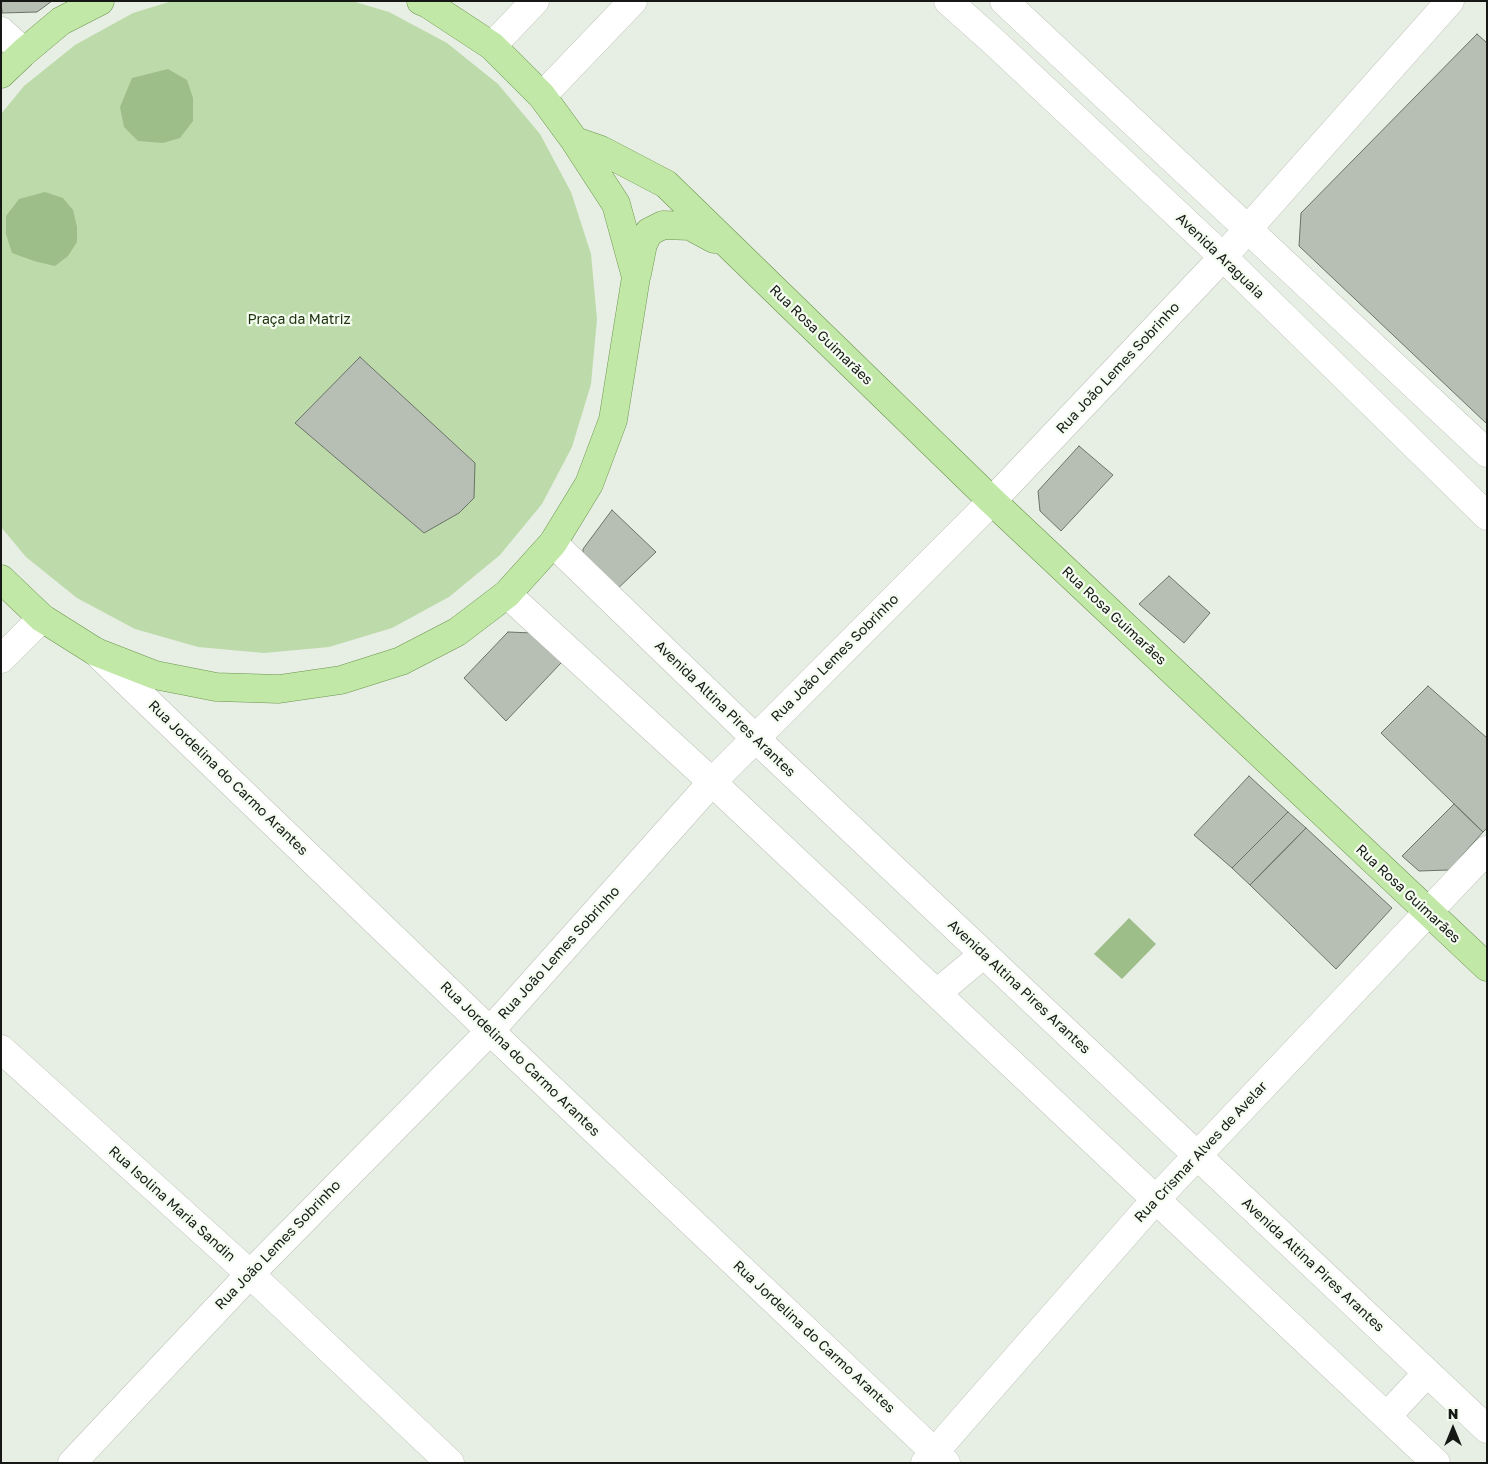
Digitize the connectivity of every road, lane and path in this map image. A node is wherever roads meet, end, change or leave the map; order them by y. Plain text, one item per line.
1 (100, 1) edge
2 (535, 1) edge
3 (633, 1) edge
4 (948, 1) edge
5 (1450, 1) edge
6 (425, 2) edge
7 (1010, 8) edge
8 (1, 31) edge
9 (993, 41) junction
10 (492, 46) junction
11 (24, 52) junction
12 (1, 74) edge
13 (542, 96) junction
14 (575, 140) junction
15 (1247, 228) junction
16 (1223, 257) junction
17 (744, 260) junction
18 (636, 277) junction
19 (1465, 433) junction
20 (1487, 454) edge
21 (1434, 465) junction
22 (992, 501) junction
23 (1487, 516) edge
24 (553, 543) junction
25 (1, 579) edge
26 (507, 594) junction
27 (42, 618) junction
28 (96, 652) junction
29 (1, 659) edge
30 (755, 738) junction
31 (712, 782) junction
32 (1487, 850) edge
33 (1427, 912) junction
34 (984, 954) junction
35 (1487, 967) edge
36 (937, 993) junction
37 (490, 1031) junction
38 (1, 1049) edge
39 (1197, 1156) junction
40 (1156, 1199) junction
41 (250, 1274) junction
42 (1427, 1373) junction
43 (1386, 1416) junction
44 (1487, 1429) edge
45 (935, 1459) edge
46 (72, 1463) edge
47 (450, 1463) edge
48 (1436, 1463) edge

1 - 11 main road
2 - 10 street
3 - 13 street
4 - 9 street, Avenida Araguaia
5 - 15 street, Rua João Lemes Sobrinho
6 - 10 main road
7 - 9 street
7 - 15 street
8 - 11 street
9 - 16 street, Avenida Araguaia
10 - 13 main road
11 - 12 main road
13 - 14 main road
14 - 17 main road, Rua Rosa Guimarães
14 - 18 main road
15 - 16 street, Rua João Lemes Sobrinho
15 - 19 street
16 - 21 street, Avenida Araguaia
16 - 22 street, Rua João Lemes Sobrinho
17 - 18 main road, Rua Rosa Guimarães
17 - 22 main road, Rua Rosa Guimarães
18 - 24 main road, Rua Rosa Guimarães
19 - 20 street
19 - 21 street
21 - 23 street, Avenida Araguaia
22 - 30 street, Rua João Lemes Sobrinho
22 - 33 main road, Rua Rosa Guimarães
24 - 26 main road, Rua Rosa Guimarães
24 - 30 street, Avenida Altina Pires Arantes
25 - 27 main road, Rua Rosa Guimarães
26 - 28 main road, Rua Rosa Guimarães
26 - 31 street
27 - 28 main road, Rua Rosa Guimarães
27 - 29 street
28 - 37 street, Rua Jordelina do Carmo Arantes
30 - 31 street, Rua João Lemes Sobrinho
30 - 34 street, Avenida Altina Pires Arantes
31 - 36 street
31 - 37 street, Rua João Lemes Sobrinho
32 - 33 street, Rua Crismar Alves de Avelar
33 - 35 main road, Rua Rosa Guimarães
33 - 39 street, Rua Crismar Alves de Avelar
34 - 36 street
34 - 39 street, Avenida Altina Pires Arantes
36 - 40 street
37 - 41 street, Rua João Lemes Sobrinho
37 - 45 street, Rua Jordelina do Carmo Arantes
38 - 41 street, Rua Isolina Maria Sandin
39 - 40 street, Rua Crismar Alves de Avelar
39 - 42 street, Avenida Altina Pires Arantes
40 - 43 street
40 - 45 street, Rua Crismar Alves de Avelar
41 - 46 street, Rua João Lemes Sobrinho
41 - 47 street, Rua Isolina Maria Sandin
42 - 43 street
42 - 44 street, Avenida Altina Pires Arantes
43 - 48 street

